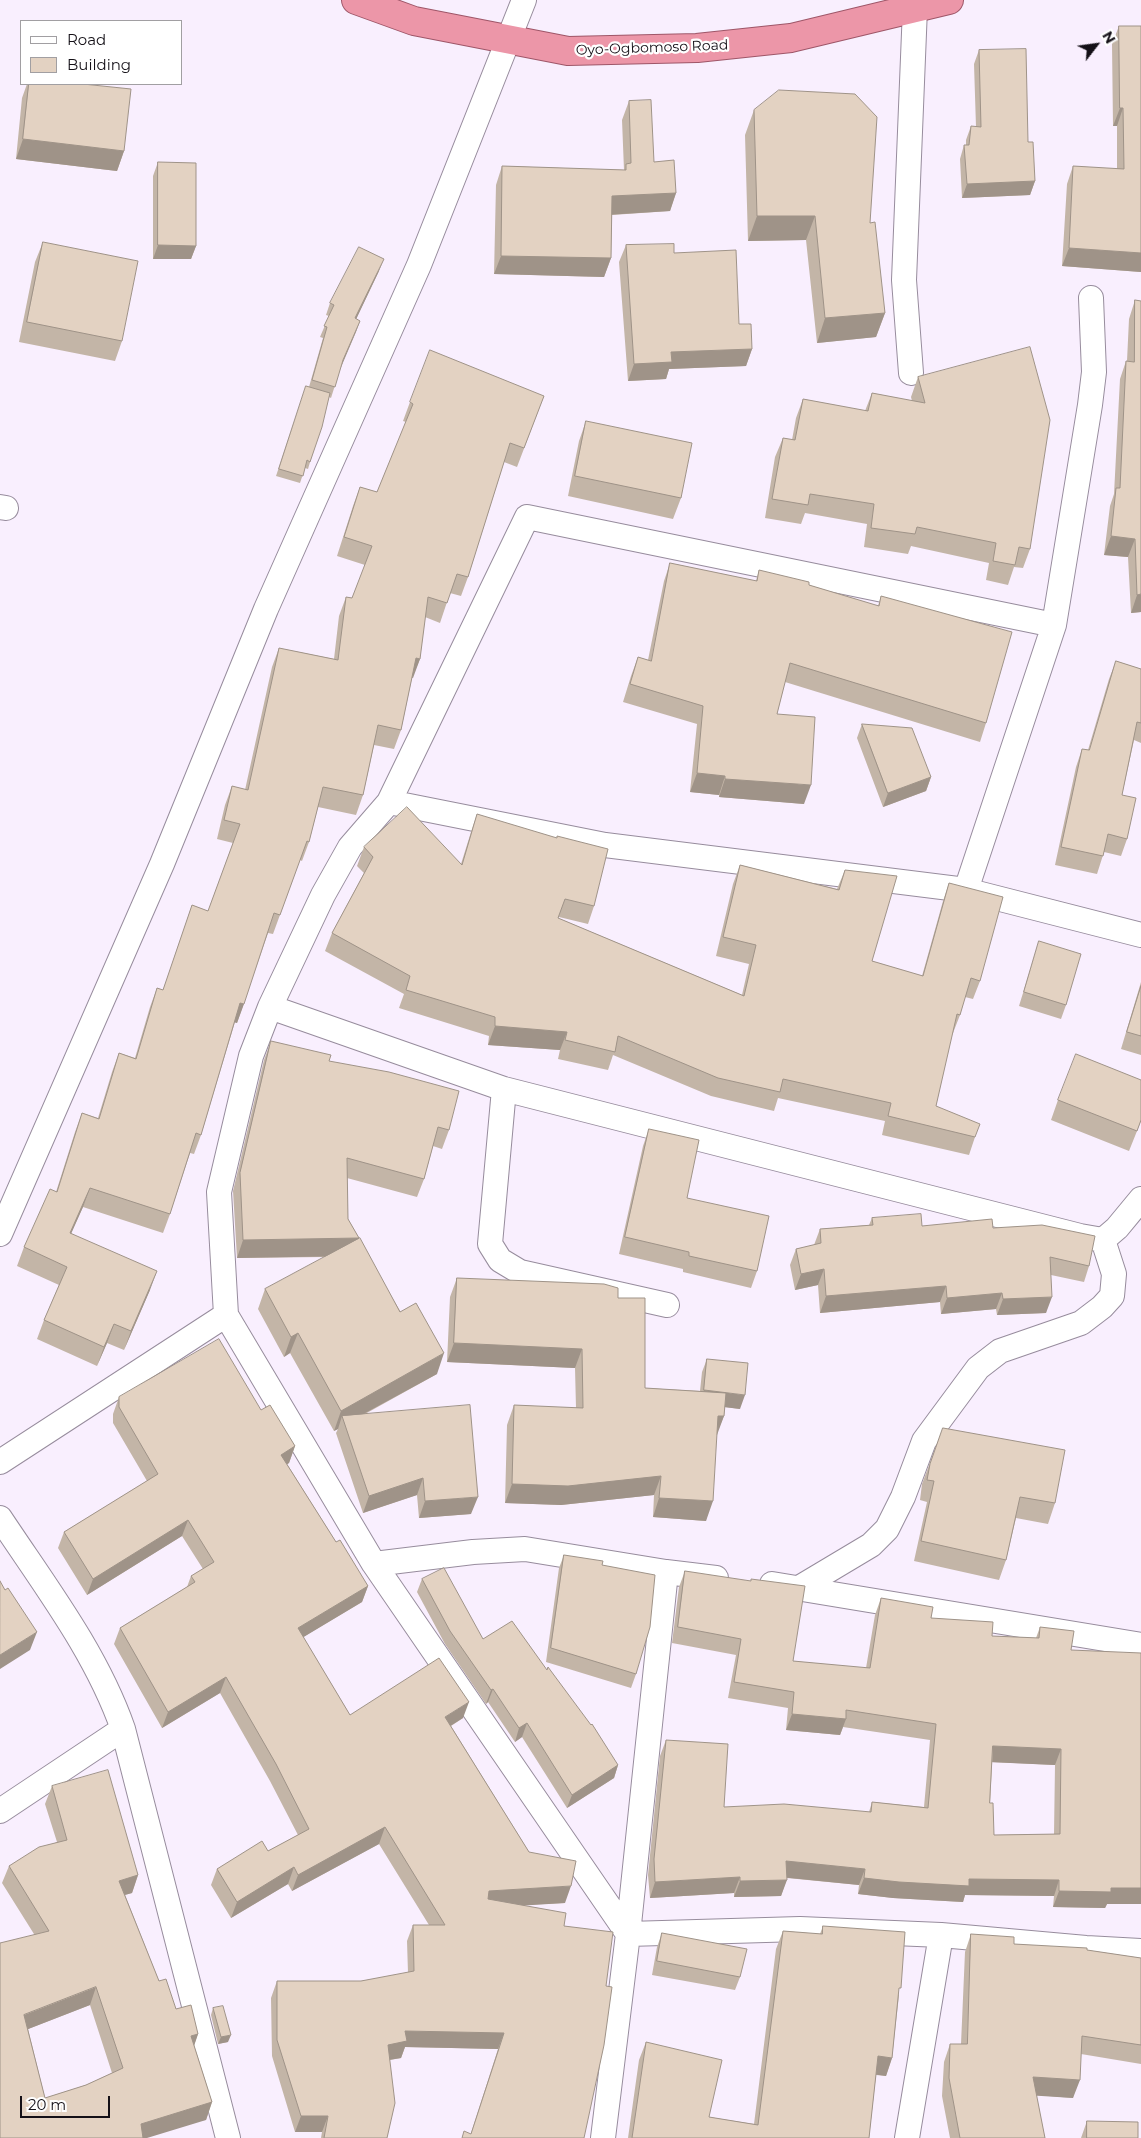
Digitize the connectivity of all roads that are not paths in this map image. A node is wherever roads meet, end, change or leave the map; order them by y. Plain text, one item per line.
1 (356, 0) edge
2 (524, 0) edge
3 (949, 0) edge
4 (915, 8) junction
5 (509, 40) junction
6 (1091, 298) dead end
7 (911, 373) dead end
8 (1054, 624) junction
9 (389, 802) junction
10 (966, 890) junction
11 (1141, 935) edge
12 (270, 1007) junction
13 (504, 1089) junction
14 (1141, 1199) edge
15 (0, 1234) edge
16 (1103, 1240) junction
17 (667, 1305) dead end
18 (226, 1314) junction
19 (0, 1462) edge
20 (0, 1518) edge
21 (374, 1564) junction
22 (666, 1572) junction
23 (799, 1588) junction
24 (1141, 1645) edge
25 (123, 1729) junction
26 (0, 1811) edge
27 (628, 1934) junction
28 (941, 1935) junction
29 (1141, 1951) edge
30 (228, 2138) edge
31 (603, 2138) edge
32 (907, 2138) edge

1 - 5 highway, Oyo-Ogbomoso Road
2 - 5 street
3 - 4 highway, Oyo-Ogbomoso Road
4 - 5 highway, Oyo-Ogbomoso Road
4 - 7 street
5 - 15 street
6 - 8 street
8 - 9 street
8 - 10 street
9 - 10 street
9 - 12 street
10 - 11 street
12 - 13 street
12 - 18 street
13 - 16 street
13 - 17 street
14 - 16 street
16 - 23 street
18 - 19 street
18 - 21 street
20 - 25 street
21 - 22 street
21 - 27 street
22 - 23 street
22 - 27 street
23 - 24 street
25 - 26 street
25 - 30 street
27 - 28 street
27 - 31 street
28 - 29 street
28 - 32 street

